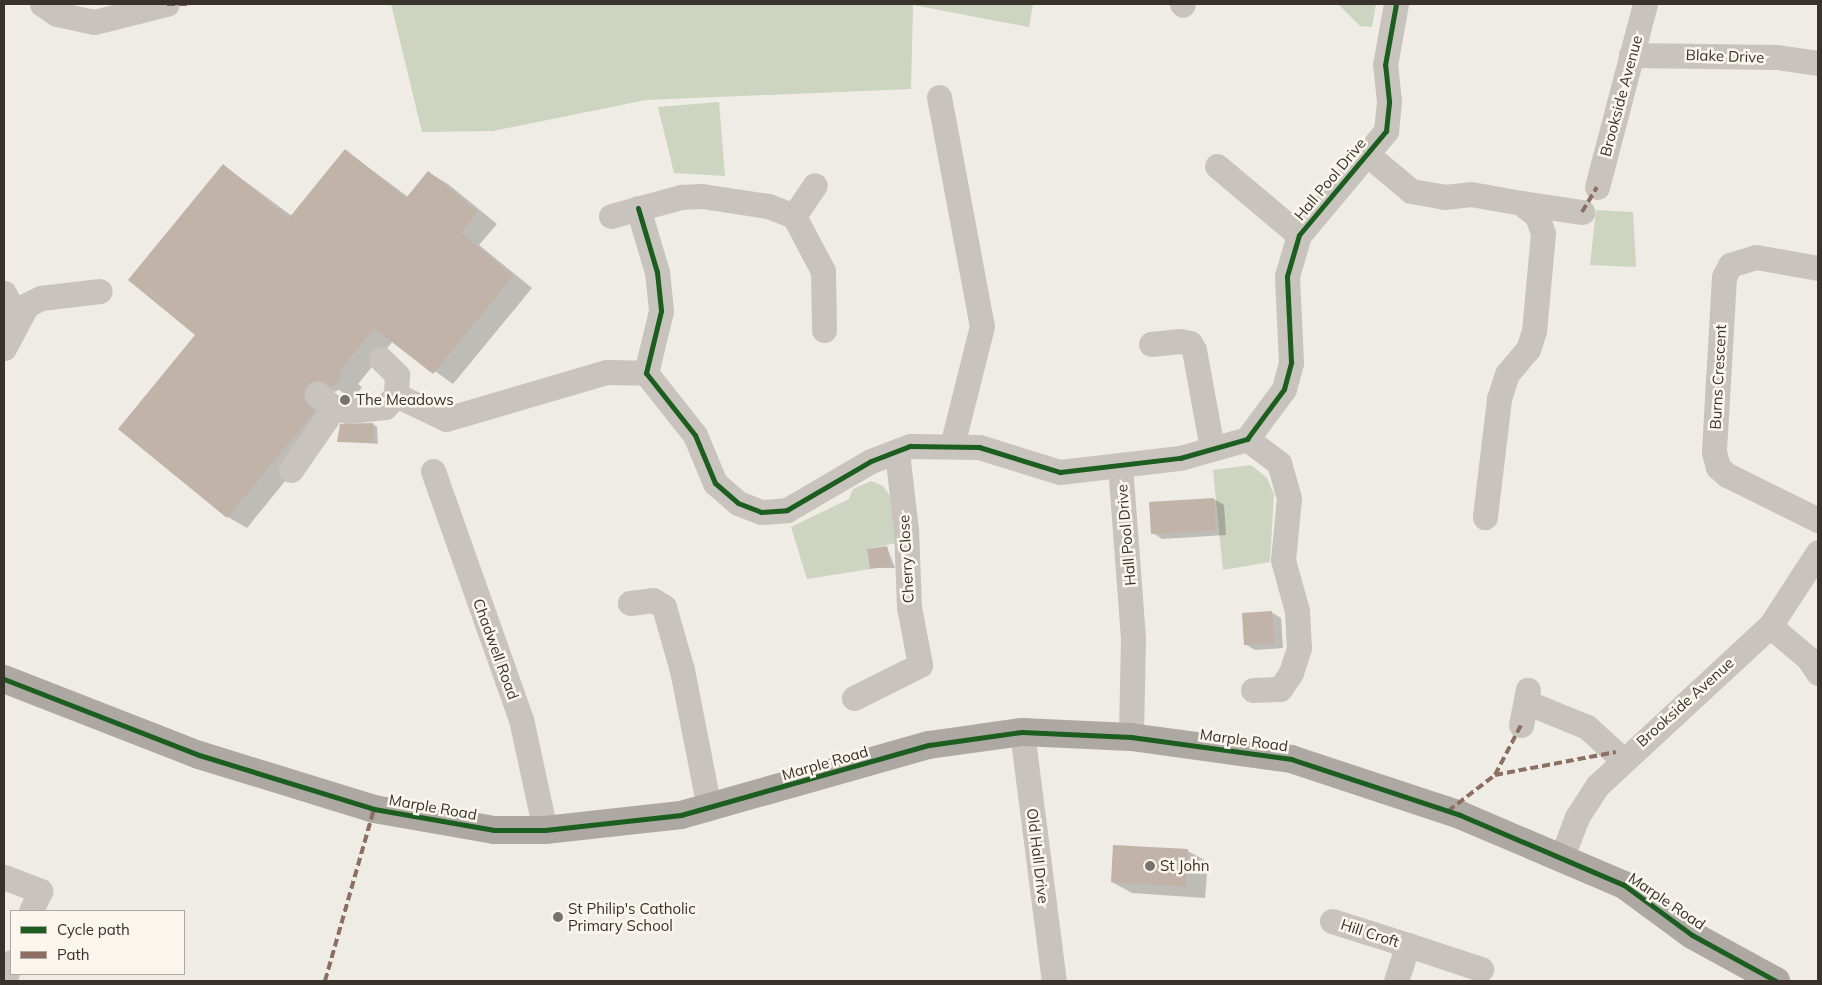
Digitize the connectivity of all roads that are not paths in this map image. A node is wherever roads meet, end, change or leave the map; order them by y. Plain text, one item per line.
1 (42, 4) edge
2 (167, 4) edge
3 (1396, 4) edge
4 (1645, 4) edge
5 (1631, 55) junction
6 (1818, 63) edge
7 (939, 97) dead end
8 (1368, 155) junction
9 (1217, 166) dead end
10 (815, 185) dead end
11 (1597, 187) dead end
12 (1521, 203) junction
13 (638, 208) junction
14 (1582, 212) dead end
15 (611, 216) dead end
16 (794, 216) junction
17 (1299, 235) junction
18 (1818, 268) edge
19 (100, 292) dead end
20 (4, 293) edge
21 (18, 321) junction
22 (824, 330) dead end
23 (1151, 344) dead end
24 (4, 348) edge
25 (382, 359) dead end
26 (646, 373) junction
27 (396, 396) junction
28 (1246, 439) junction
29 (952, 444) junction
30 (1212, 448) junction
31 (897, 452) junction
32 (1120, 466) junction
33 (291, 470) dead end
34 (433, 471) dead end
35 (1485, 517) dead end
36 (1818, 520) edge
37 (1818, 552) edge
38 (630, 603) dead end
39 (1770, 626) junction
40 (1818, 673) edge
41 (4, 679) edge
42 (1253, 690) dead end
43 (854, 698) dead end
44 (1525, 706) dead end
45 (1022, 732) junction
46 (1132, 737) junction
47 (1622, 758) junction
48 (709, 808) junction
49 (545, 830) junction
50 (1561, 859) junction
51 (4, 877) edge
52 (32, 910) edge
53 (1332, 921) dead end
54 (1408, 945) junction
55 (10, 965) edge
56 (1481, 969) dead end
57 (4, 981) edge
58 (1054, 981) edge
59 (1396, 981) edge
60 (1776, 981) edge

1 - 2 street
3 - 8 street, Hall Pool Drive
4 - 5 street, Brookside Avenue
5 - 6 street, Blake Drive
5 - 11 street, Brookside Avenue
7 - 29 street
8 - 12 street
8 - 17 street, Hall Pool Drive
9 - 17 street
10 - 16 street
12 - 14 street
12 - 35 street
13 - 15 street
13 - 16 street
13 - 26 street
16 - 22 street
17 - 28 street, Hall Pool Drive
18 - 36 street, Burns Crescent
19 - 21 street
20 - 21 street
21 - 24 street
23 - 30 street
25 - 27 street
26 - 27 street
26 - 31 street
27 - 33 street
28 - 30 street, Hall Pool Drive
28 - 42 street
29 - 31 street
29 - 32 street
30 - 32 street, Hall Pool Drive
31 - 43 street, Cherry Close
32 - 46 street, Hall Pool Drive
34 - 49 street, Chadwell Road
37 - 39 street, Brookside Avenue
38 - 48 street
39 - 40 street
39 - 47 street, Brookside Avenue
41 - 49 main road, Marple Road
44 - 47 street
45 - 46 main road, Marple Road
45 - 48 main road, Marple Road
45 - 58 street, Old Hall Drive
46 - 50 main road, Marple Road
47 - 50 street, Brookside Avenue
48 - 49 main road, Marple Road
50 - 60 main road, Marple Road
51 - 52 street
53 - 54 street, Hill Croft
54 - 56 street, Hill Croft
54 - 59 street, Hill Croft
55 - 57 street

